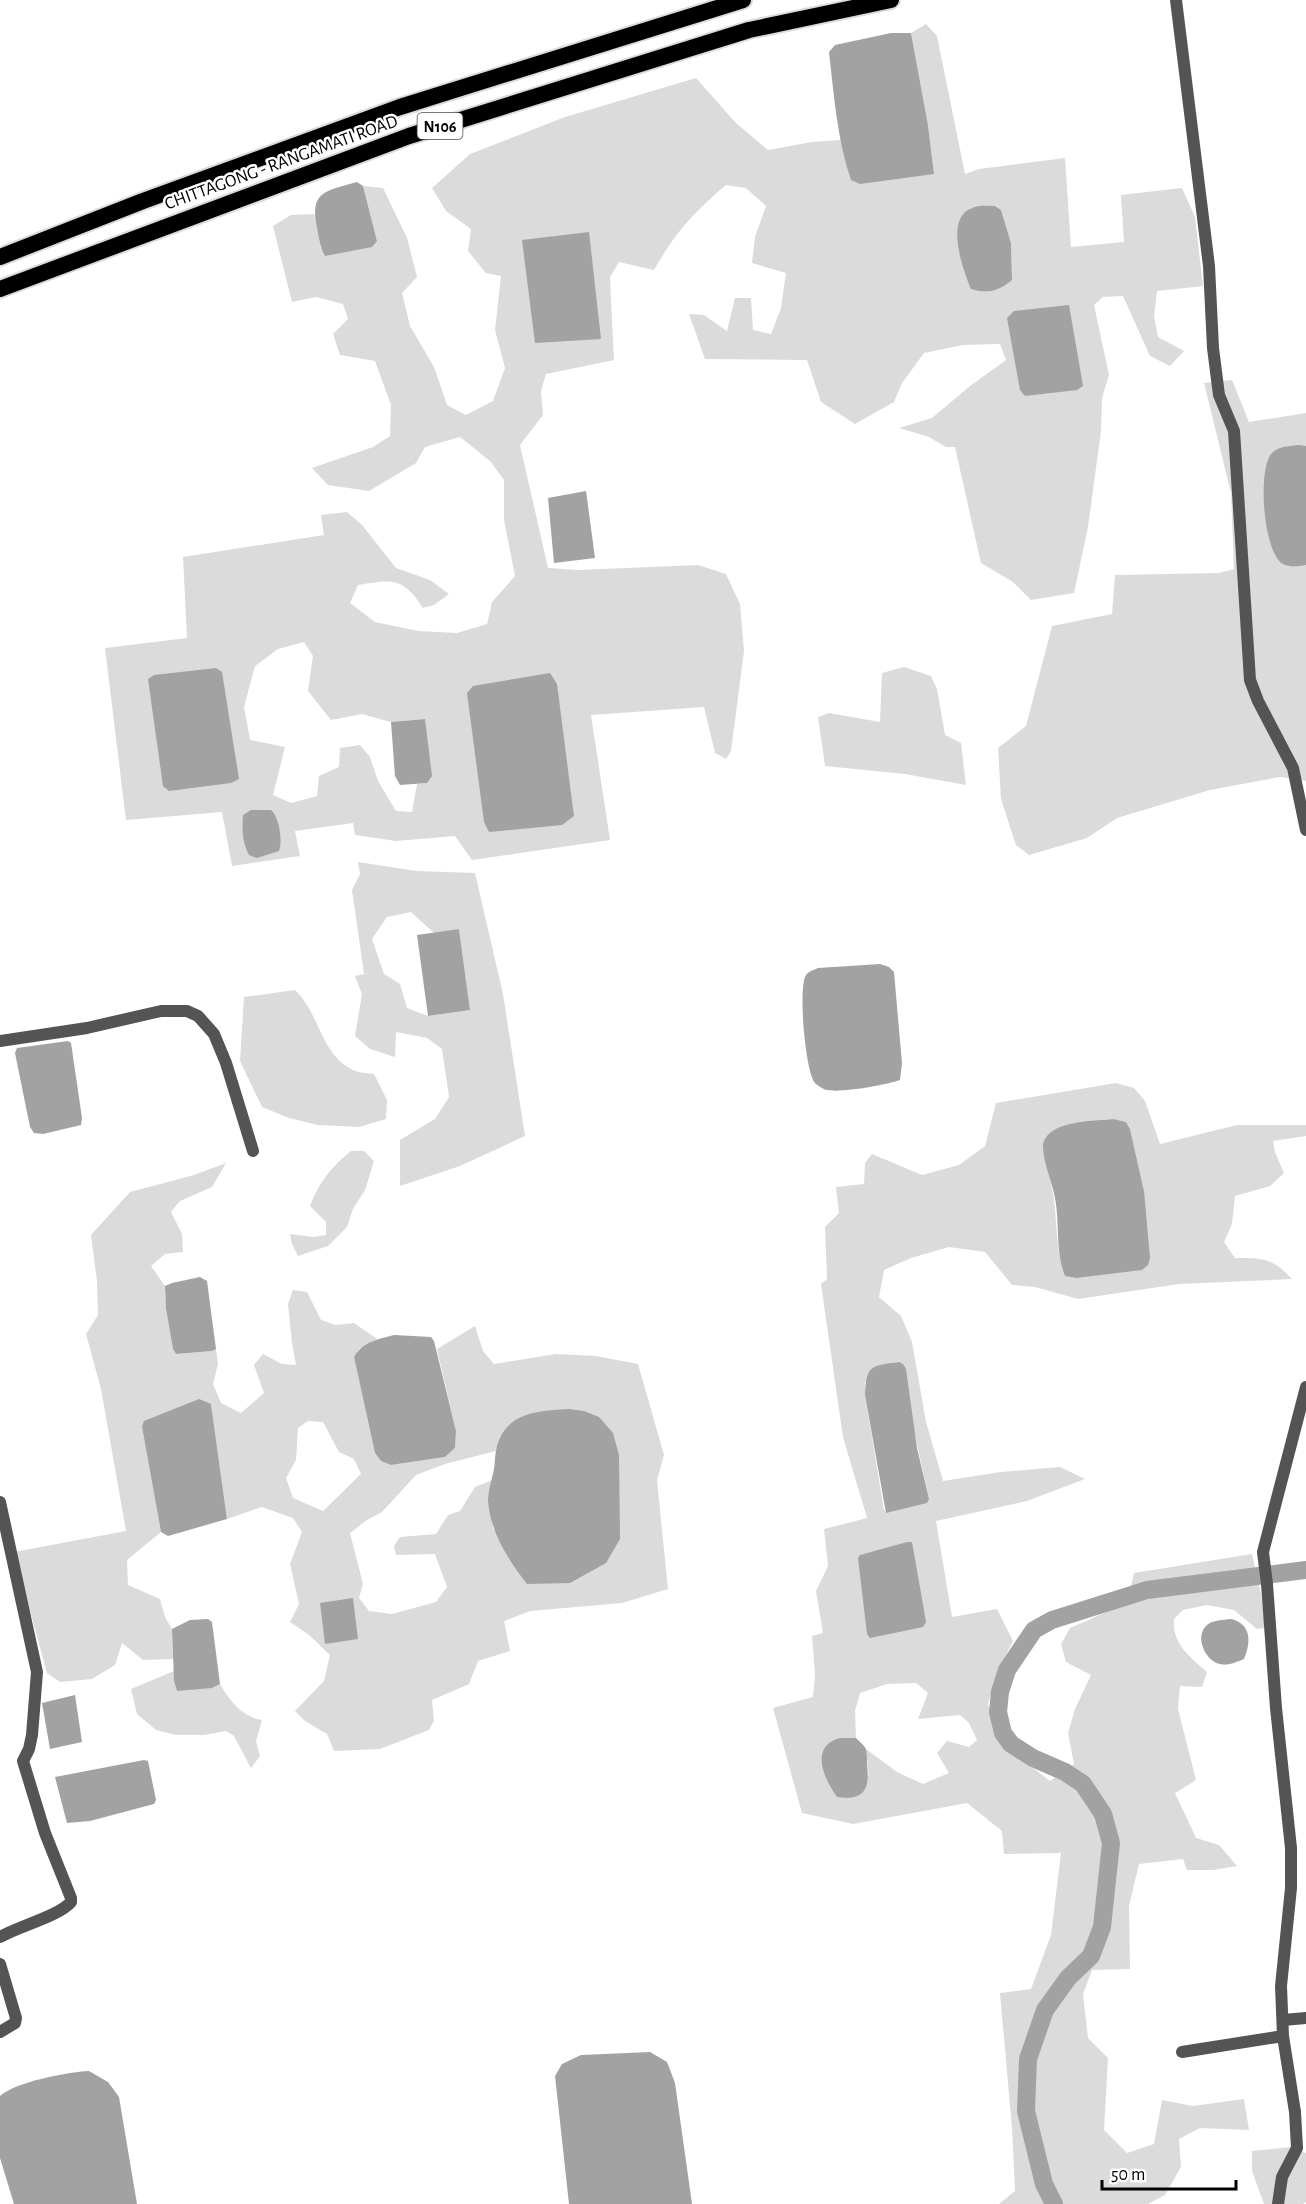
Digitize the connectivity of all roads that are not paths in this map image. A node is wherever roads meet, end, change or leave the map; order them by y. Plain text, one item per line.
1 (743, 0) edge
2 (891, 0) edge
3 (1176, 0) edge
4 (0, 257) edge
5 (0, 288) edge
6 (1306, 830) edge
7 (0, 1041) edge
8 (253, 1150) dead end
9 (1306, 1387) edge
10 (0, 1502) edge
11 (0, 1937) edge
12 (0, 1964) edge
13 (1306, 2018) edge
14 (1283, 2020) junction
15 (0, 2032) edge
16 (1283, 2036) junction
17 (1182, 2052) dead end
18 (1278, 2204) edge

1 - 4 highway, CHITTAGONG - RANGAMATI ROAD / N106
2 - 5 highway, CHITTAGONG - RANGAMATI ROAD / N106
3 - 6 street
7 - 8 street
9 - 14 street
10 - 11 street
12 - 15 street
13 - 14 street
14 - 16 street
16 - 17 street
16 - 18 street

